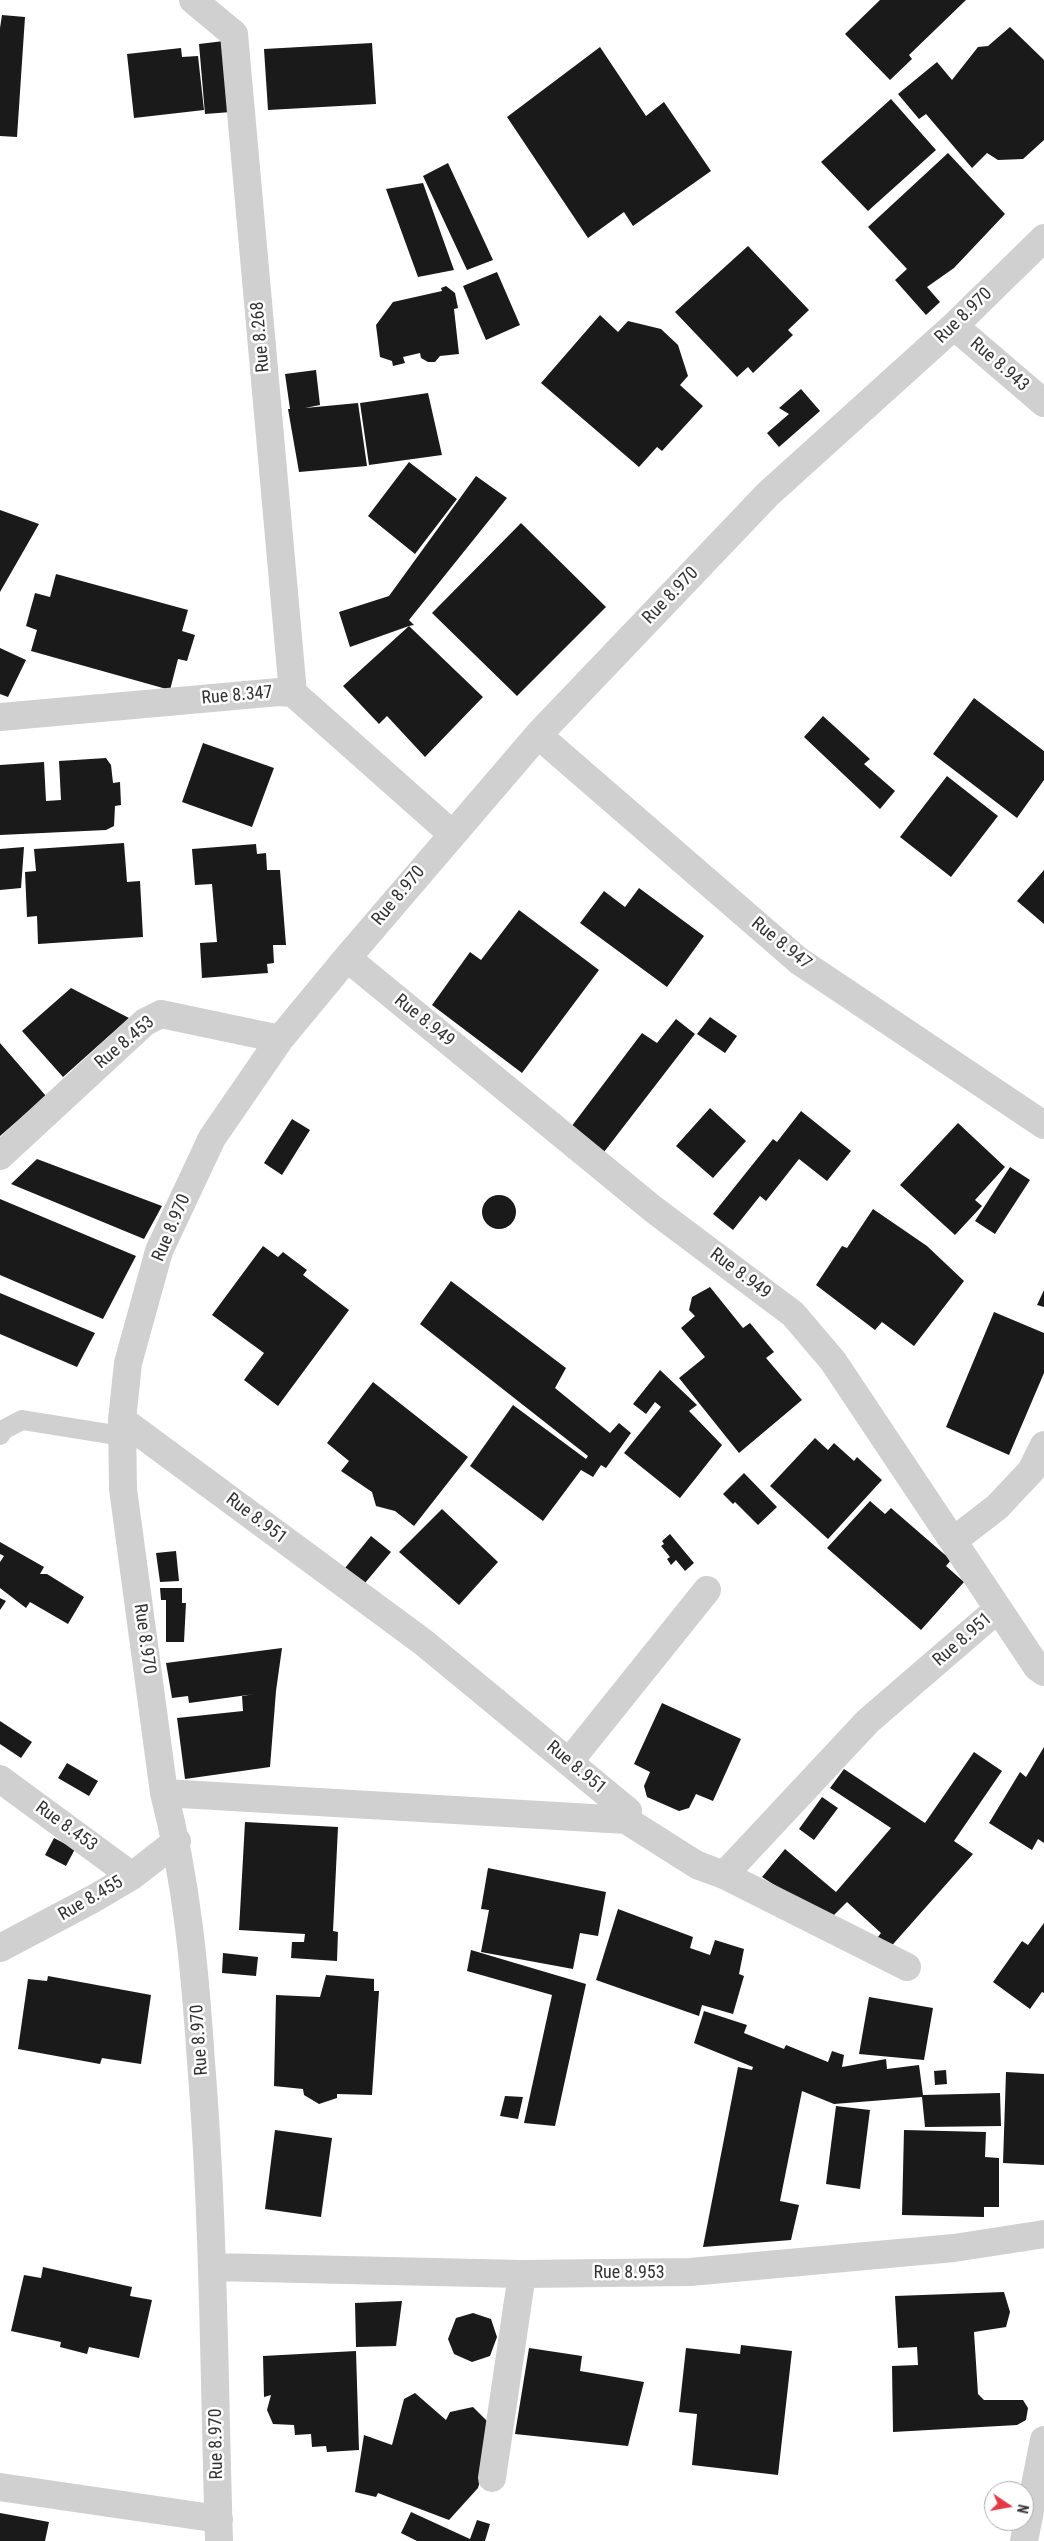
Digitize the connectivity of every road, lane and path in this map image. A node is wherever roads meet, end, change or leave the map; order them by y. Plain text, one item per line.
1 (192, 0) edge
2 (1044, 238) edge
3 (954, 326) junction
4 (1044, 403) edge
5 (293, 693) junction
6 (0, 717) edge
7 (538, 735) junction
8 (452, 834) junction
9 (347, 958) junction
10 (280, 1039) junction
11 (1044, 1125) edge
12 (0, 1156) edge
13 (122, 1428) junction
14 (0, 1435) edge
15 (1044, 1445) edge
16 (953, 1541) junction
17 (707, 1590) dead end
18 (998, 1609) junction
19 (1044, 1672) edge
20 (569, 1762) junction
21 (0, 1778) edge
22 (164, 1794) junction
23 (626, 1820) junction
24 (176, 1841) junction
25 (724, 1874) junction
26 (132, 1876) junction
27 (0, 1948) edge
28 (907, 1967) dead end
29 (1044, 2234) edge
30 (213, 2267) junction
31 (522, 2274) junction
32 (1044, 2440) edge
33 (492, 2478) dead end
34 (0, 2487) edge
35 (219, 2530) edge
36 (1024, 2541) edge

1 - 5 street, Rue 8.268
2 - 3 street, Rue 8.970
3 - 4 street, Rue 8.943
3 - 7 street, Rue 8.970
5 - 6 street, Rue 8.347
5 - 8 street, Rue 8.347
7 - 8 street, Rue 8.970
7 - 11 street, Rue 8.947
8 - 9 street, Rue 8.970
9 - 10 street, Rue 8.970
9 - 16 street, Rue 8.949
10 - 12 street, Rue 8.453
10 - 13 street, Rue 8.970
13 - 14 lane
13 - 20 street, Rue 8.951
13 - 22 street, Rue 8.970
15 - 16 street
16 - 18 street, Rue 8.949
17 - 20 street
18 - 19 street, Rue 8.949
18 - 25 street, Rue 8.951
20 - 23 street, Rue 8.951
21 - 26 street, Rue 8.453
22 - 23 street
22 - 24 street, Rue 8.970
23 - 25 street, Rue 8.951
24 - 26 street, Rue 8.455
24 - 30 street, Rue 8.970
25 - 28 street
26 - 27 street, Rue 8.455
29 - 31 street, Rue 8.953
30 - 31 street, Rue 8.953
30 - 35 street, Rue 8.970
31 - 33 street
32 - 36 street
34 - 35 street

